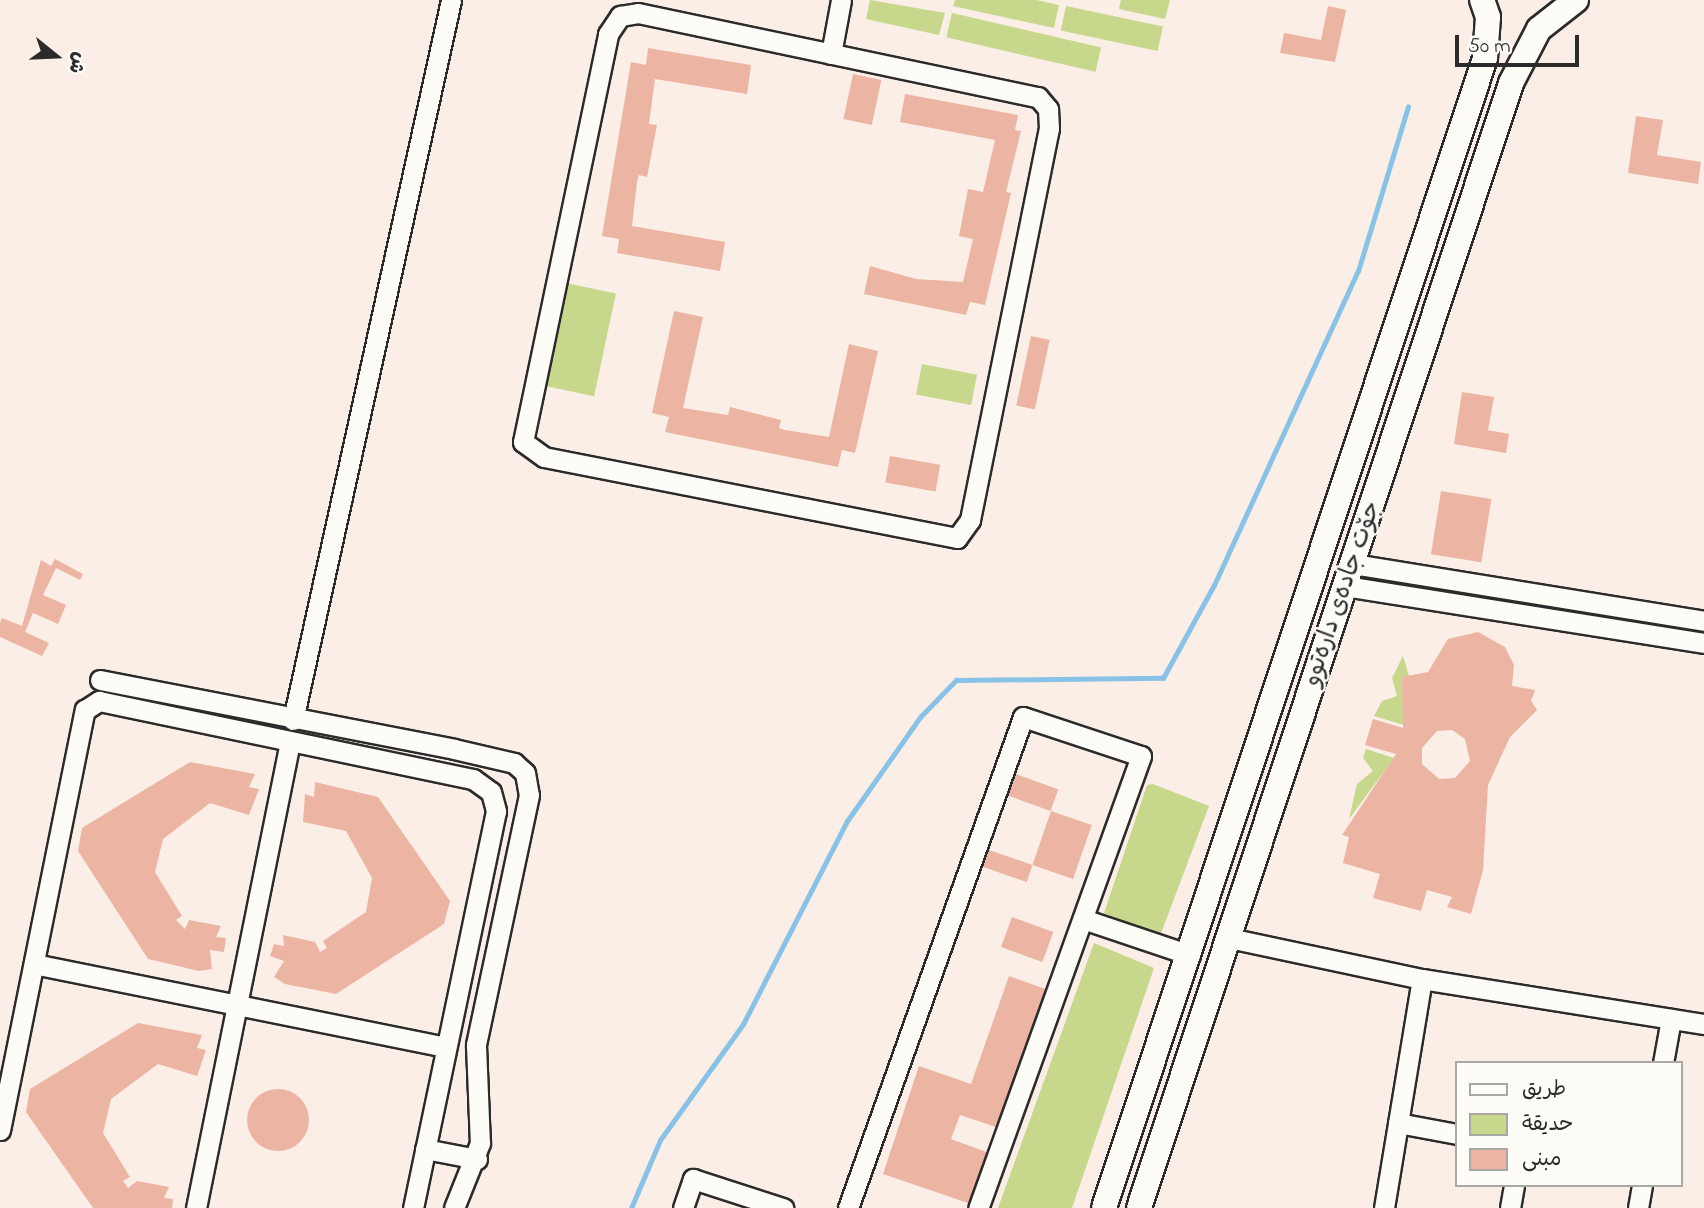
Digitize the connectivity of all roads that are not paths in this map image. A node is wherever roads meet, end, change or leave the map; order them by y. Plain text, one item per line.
1 (451, 0) edge
2 (841, 0) edge
3 (1482, 0) edge
4 (1576, 0) edge
5 (831, 54) junction
6 (1436, 210) junction
7 (1468, 220) junction
8 (1422, 574) junction
9 (1349, 575) junction
10 (1419, 598) junction
11 (1704, 621) edge
12 (1704, 643) edge
13 (100, 680) dead end
14 (293, 720) junction
15 (290, 742) junction
16 (1083, 919) junction
17 (1229, 938) junction
18 (1190, 955) junction
19 (34, 964) junction
20 (1422, 979) junction
21 (238, 1005) junction
22 (1671, 1018) junction
23 (1704, 1024) edge
24 (446, 1047) junction
25 (1663, 1061) edge
26 (1398, 1123) junction
27 (0, 1130) edge
28 (1456, 1134) edge
29 (425, 1149) junction
30 (477, 1159) junction
31 (1120, 1163) junction
32 (1151, 1173) junction
33 (1514, 1187) edge
34 (1642, 1187) edge
35 (196, 1208) edge
36 (413, 1208) edge
37 (454, 1208) edge
38 (683, 1208) edge
39 (782, 1208) edge
40 (848, 1208) edge
41 (978, 1208) edge
42 (1104, 1208) edge
43 (1139, 1208) edge
44 (1384, 1208) edge
45 (1510, 1208) edge
46 (1638, 1208) edge

1 - 14 street
2 - 5 street
3 - 6 main road, جۆت جادەی دارەتوو
4 - 7 main road, جۆت جادەی دارەتوو
5 - 5 street
6 - 7 main road
6 - 18 main road, جۆت جادەی دارەتوو
7 - 9 main road, جۆت جادەی دارەتوو
8 - 9 street
8 - 10 street
8 - 11 street
9 - 10 street
9 - 17 main road, جۆت جادەی دارەتوو
10 - 12 street
13 - 14 street
14 - 30 street
15 - 19 street
15 - 21 street
15 - 24 street
16 - 18 street
16 - 40 street
16 - 41 street
17 - 20 street
17 - 32 main road, جۆت جادەی دارەتوو
18 - 31 main road, جۆت جادەی دارەتوو
19 - 21 street
19 - 27 street
20 - 22 street
20 - 26 street
21 - 24 street
21 - 35 street
22 - 23 street
22 - 25 street
24 - 29 street
26 - 28 street
26 - 44 street
29 - 30 street
29 - 36 street
30 - 37 street
31 - 32 main road
31 - 42 main road, جۆت جادەی دارەتوو
32 - 43 main road, جۆت جادەی دارەتوو
33 - 45 street
34 - 46 street
38 - 39 street

